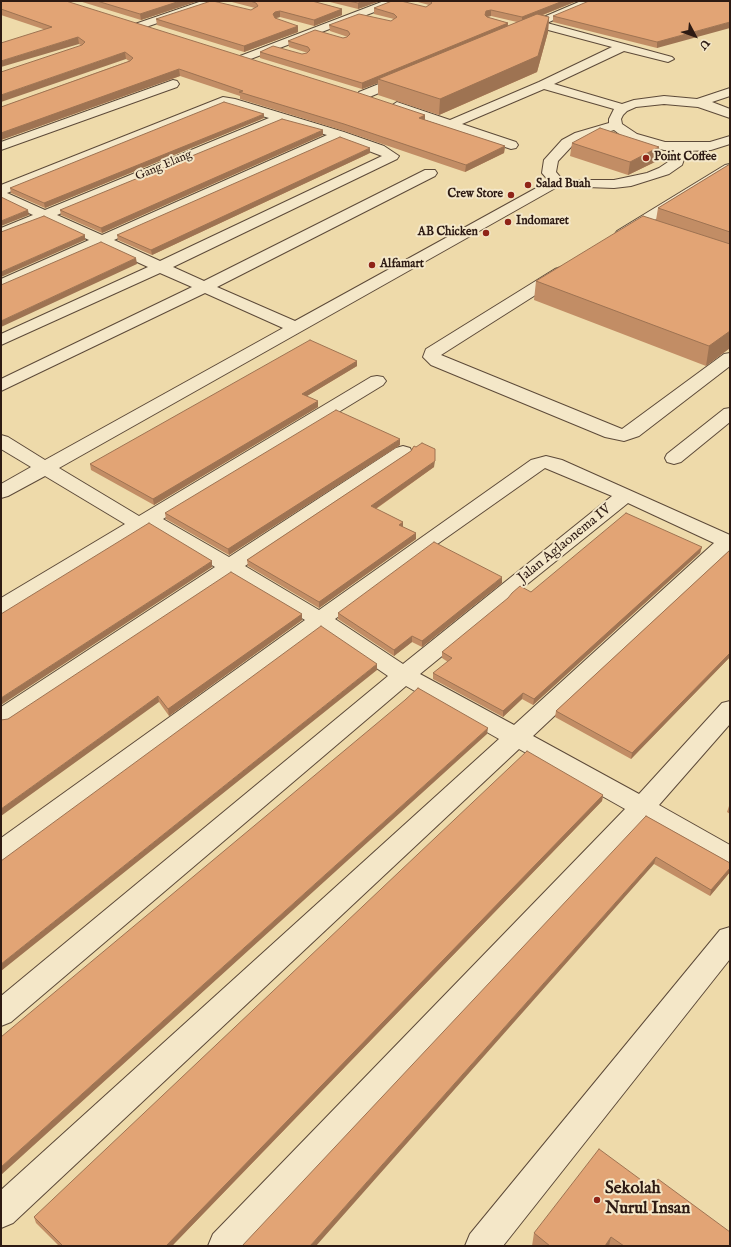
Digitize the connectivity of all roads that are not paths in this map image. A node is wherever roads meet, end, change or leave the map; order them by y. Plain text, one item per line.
1 (211, 1) edge
2 (590, 1) edge
3 (398, 2) edge
4 (224, 5) edge
5 (343, 11) dead end
6 (358, 14) junction
7 (377, 20) edge
8 (125, 21) edge
9 (537, 24) junction
10 (294, 25) edge
11 (139, 26) junction
12 (510, 30) edge
13 (314, 31) junction
14 (162, 32) edge
15 (329, 36) edge
16 (273, 47) junction
17 (622, 47) junction
18 (288, 52) edge
19 (668, 59) dead end
20 (259, 63) edge
21 (414, 74) edge
22 (173, 84) dead end
23 (542, 85) junction
24 (348, 91) edge
25 (730, 92) edge
26 (363, 95) junction
27 (698, 103) junction
28 (623, 108) junction
29 (730, 113) edge
30 (282, 117) junction
31 (451, 124) junction
32 (616, 125) junction
33 (339, 135) junction
34 (730, 140) edge
35 (511, 145) dead end
36 (1, 146) edge
37 (682, 148) junction
38 (730, 168) edge
39 (430, 173) dead end
40 (557, 182) junction
41 (1, 190) edge
42 (1, 195) edge
43 (46, 215) junction
44 (1, 233) edge
45 (101, 240) junction
46 (610, 242) edge
47 (571, 266) edge
48 (160, 267) junction
49 (1, 284) edge
50 (204, 287) junction
51 (296, 328) junction
52 (1, 340) edge
53 (730, 358) edge
54 (377, 381) dead end
55 (1, 386) edge
56 (730, 413) edge
57 (1, 441) edge
58 (403, 452) dead end
59 (674, 458) dead end
60 (45, 468) junction
61 (1, 492) edge
62 (626, 495) junction
63 (143, 521) junction
64 (729, 542) edge
65 (230, 566) junction
66 (1, 608) edge
67 (319, 619) junction
68 (404, 675) junction
69 (730, 709) edge
70 (1, 718) edge
71 (517, 738) junction
72 (642, 807) junction
73 (1, 852) edge
74 (730, 858) edge
75 (730, 938) edge
76 (1, 1013) edge
77 (1, 1212) edge
78 (225, 1246) edge
79 (482, 1246) edge

1 - 4 street
1 - 11 street
2 - 9 street
3 - 6 street
5 - 6 street
6 - 7 street
6 - 13 street
8 - 11 street
9 - 12 street
9 - 17 street
10 - 13 street
11 - 14 street
13 - 15 street
13 - 16 street
16 - 18 street
16 - 20 street
17 - 19 street
17 - 23 street
21 - 26 street
22 - 36 street
23 - 28 street
23 - 31 street
24 - 26 street
25 - 27 street
26 - 31 street
27 - 28 street
27 - 29 street
28 - 32 street
30 - 33 street
30 - 41 street
30 - 43 street, Gang Elang
31 - 35 street
32 - 37 street
32 - 40 street
33 - 45 street
33 - 48 street
34 - 37 street
37 - 40 street
38 - 46 street
39 - 50 street
40 - 51 street
42 - 43 street
43 - 44 street, Gang Elang
43 - 45 street
45 - 48 street
45 - 49 street
47 - 53 street
48 - 50 street
48 - 52 street
50 - 51 street
50 - 55 street
51 - 60 street
54 - 63 street
56 - 59 street
57 - 60 street
58 - 65 street
60 - 61 street
60 - 63 street
62 - 64 street
62 - 67 street
62 - 68 street, Jalan Aglaonema IV
63 - 65 street
63 - 66 street
64 - 71 street
65 - 67 street
65 - 70 street
67 - 68 street
67 - 73 street
68 - 71 street
68 - 76 street, Jalan Aglaonema IV
69 - 72 street
71 - 72 street
71 - 77 street
72 - 74 street
72 - 78 street
75 - 79 street

